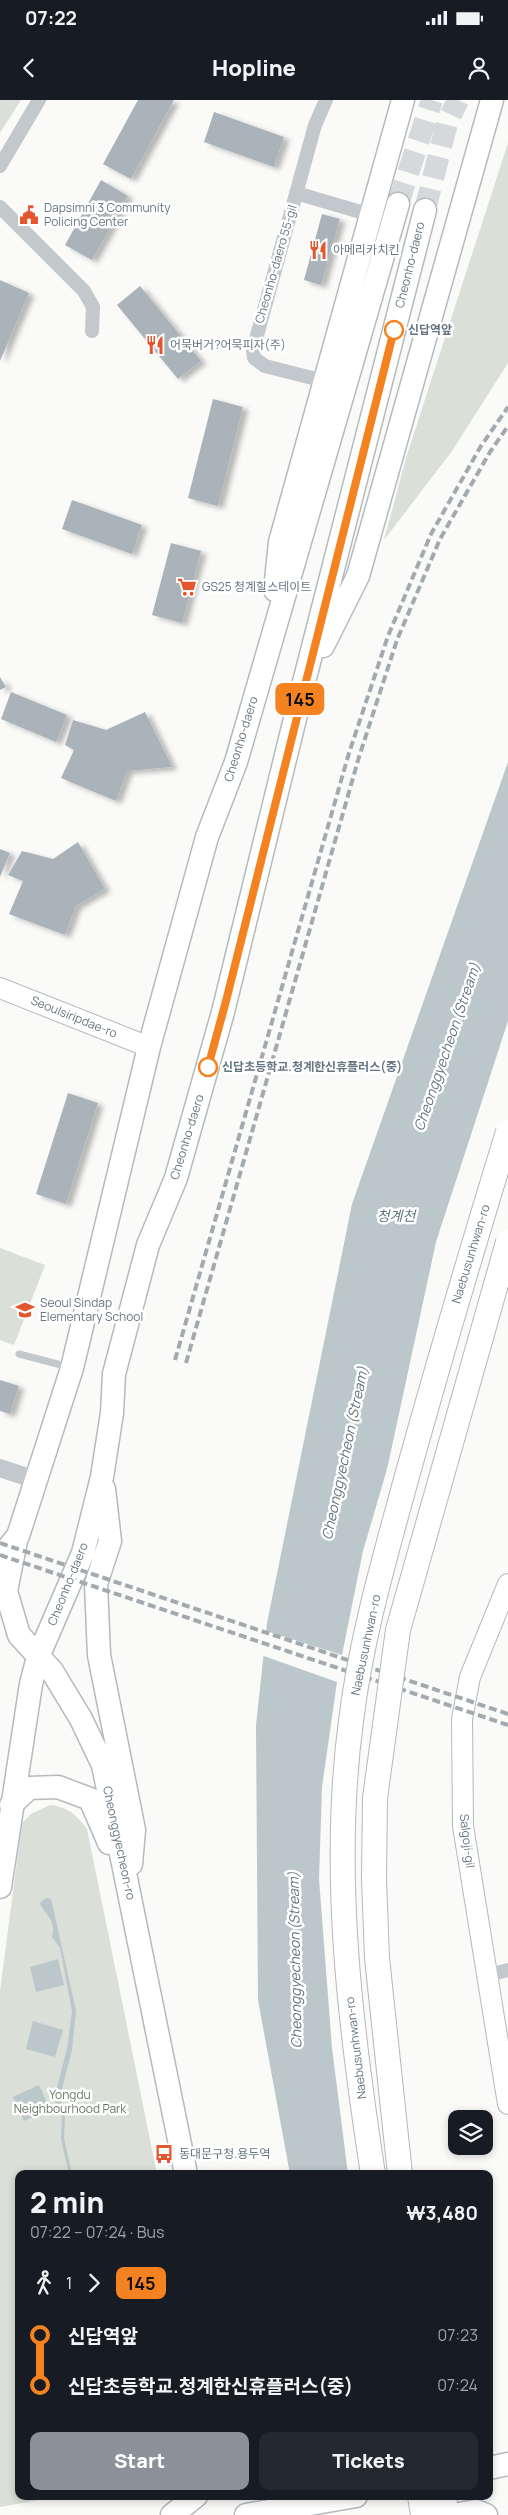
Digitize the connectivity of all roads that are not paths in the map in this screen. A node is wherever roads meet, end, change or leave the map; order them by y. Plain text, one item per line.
1 (39, 100) edge
2 (326, 100) edge
3 (403, 100) edge
4 (492, 100) edge
5 (0, 166) edge
6 (296, 193) junction
7 (398, 204) tunnel mouth
8 (0, 207) edge
9 (424, 210) tunnel mouth
10 (371, 215) junction
11 (92, 331) dead end
12 (324, 381) junction
13 (270, 641) junction
14 (304, 682) junction
15 (0, 988) edge
16 (149, 1047) junction
17 (508, 1132) edge
18 (508, 1242) edge
19 (19, 1354) dead end
20 (72, 1368) junction
21 (0, 1468) edge
22 (102, 1477) junction
23 (36, 1480) junction
24 (18, 1536) junction
25 (0, 1558) edge
26 (508, 1584) edge
27 (38, 1657) junction
28 (11, 1805) junction
29 (0, 1887) edge
30 (129, 1890) junction
31 (508, 1970) edge
32 (488, 1975) junction
33 (508, 2104) edge
34 (185, 2170) edge
35 (372, 2170) edge
36 (400, 2170) edge
37 (508, 2464) edge
38 (493, 2467) edge
39 (191, 2500) edge
40 (324, 2500) edge
41 (421, 2500) edge
42 (448, 2500) edge
43 (275, 2507) edge
44 (463, 2514) edge
45 (172, 2515) edge
46 (246, 2515) edge
47 (423, 2515) edge

1 - 5 street
2 - 6 street, Cheonho-daero 55-gil
3 - 10 main road
4 - 14 main road
6 - 10 street
6 - 12 street, Cheonho-daero 55-gil
7 - 13 main road, Cheonho-daero
8 - 11 street
9 - 14 main road, Cheonho-daero
10 - 12 main road
12 - 13 main road
13 - 16 main road, Cheonho-daero
14 - 22 main road, Cheonho-daero
15 - 16 main road, Seoulsiripdae-ro
16 - 20 main road, Cheonho-daero
17 - 35 highway, Naebusunhwan-ro, bridge
18 - 36 highway, bridge
19 - 20 lane
20 - 23 main road, Cheonho-daero
21 - 23 street
22 - 27 main road, Cheonho-daero
22 - 30 main road
23 - 24 main road, Cheonho-daero
24 - 25 main road, Cheonho-daero
24 - 27 main road, Cheonggyecheon-ro
26 - 32 main road, Salgoji-gil
27 - 28 main road, Cheonho-daero
27 - 30 main road, Cheonggyecheon-ro
28 - 29 main road, Cheonho-daero
28 - 30 main road
30 - 34 main road, Cheonggyecheon-ro
31 - 32 street
32 - 33 main road, Salgoji-gil
37 - 38 main road
39 - 45 main road
40 - 43 main road
41 - 47 highway
42 - 44 highway
43 - 46 main road

